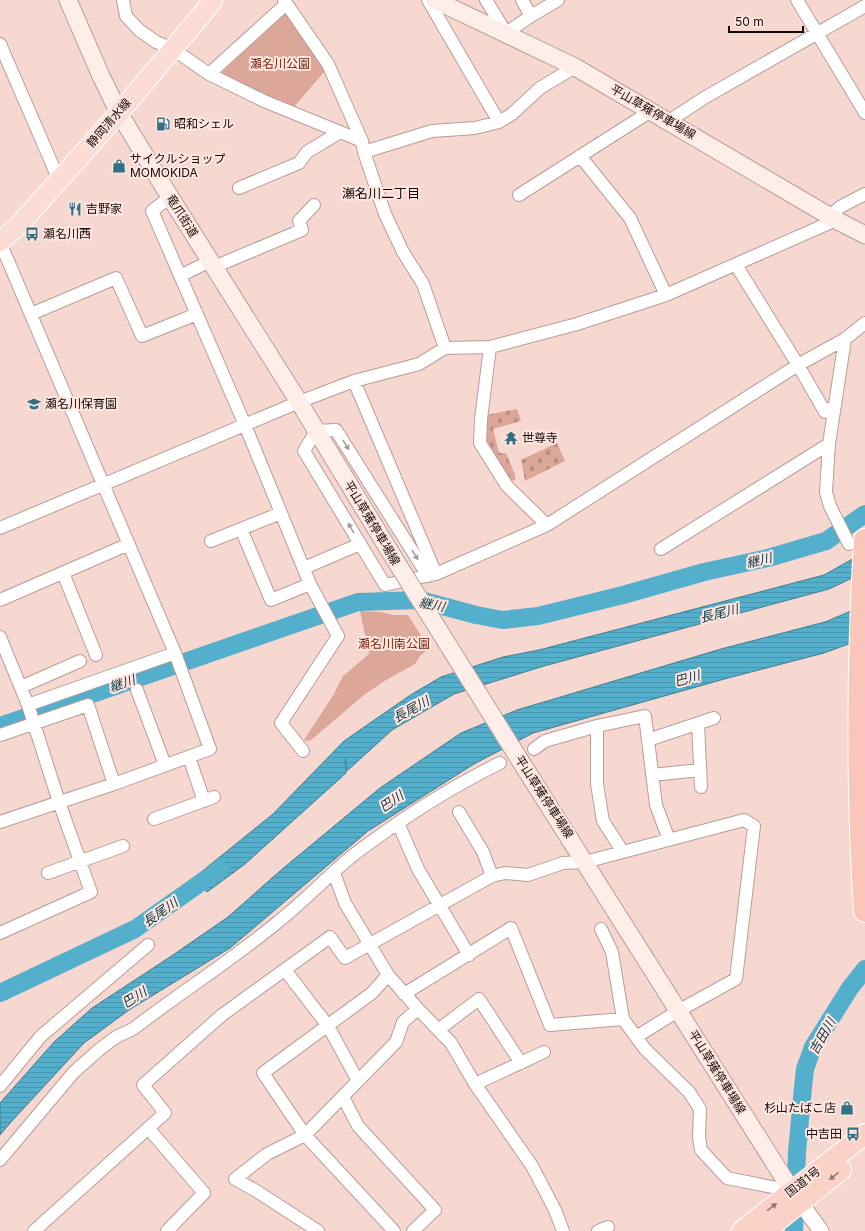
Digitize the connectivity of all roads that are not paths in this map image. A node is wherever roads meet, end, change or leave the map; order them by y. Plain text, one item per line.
1 (68, 0) edge
2 (123, 0) edge
3 (213, 0) edge
4 (428, 0) edge
5 (435, 0) edge
6 (486, 0) edge
7 (522, 0) edge
8 (558, 0) edge
9 (797, 0) edge
10 (285, 2) edge
11 (865, 6) edge
12 (531, 16) junction
13 (506, 33) junction
14 (817, 34) junction
15 (0, 44) edge
16 (172, 49) junction
17 (576, 67) junction
18 (210, 74) junction
19 (651, 111) junction
20 (119, 113) junction
21 (865, 113) edge
22 (669, 121) junction
23 (499, 122) junction
24 (340, 132) junction
25 (363, 147) junction
26 (580, 156) junction
27 (59, 180) junction
28 (239, 188) dead end
29 (865, 194) edge
30 (519, 195) dead end
31 (170, 198) junction
32 (314, 205) dead end
33 (833, 218) junction
34 (865, 235) edge
35 (0, 242) edge
36 (212, 264) junction
37 (736, 265) junction
38 (180, 276) junction
39 (666, 295) junction
40 (31, 314) junction
41 (197, 314) junction
42 (865, 323) edge
43 (845, 339) junction
44 (490, 347) junction
45 (445, 348) junction
46 (798, 365) junction
47 (354, 381) junction
48 (299, 402) junction
49 (835, 406) junction
50 (245, 425) junction
51 (316, 431) junction
52 (829, 444) junction
53 (104, 485) junction
54 (281, 513) junction
55 (546, 525) junction
56 (0, 528) edge
57 (241, 529) junction
58 (211, 541) dead end
59 (857, 542) edge
60 (129, 544) junction
61 (360, 544) junction
62 (661, 549) dead end
63 (304, 568) junction
64 (63, 573) junction
65 (432, 575) junction
66 (310, 584) junction
67 (0, 600) edge
68 (0, 637) edge
69 (175, 652) junction
70 (96, 655) dead end
71 (80, 661) dead end
72 (21, 686) junction
73 (137, 690) dead end
74 (28, 705) junction
75 (714, 718) dead end
76 (34, 723) junction
77 (698, 724) junction
78 (597, 726) junction
79 (0, 735) edge
80 (648, 740) junction
81 (534, 749) dead end
82 (303, 751) dead end
83 (189, 757) junction
84 (500, 763) dead end
85 (165, 765) junction
86 (700, 770) junction
87 (652, 775) junction
88 (114, 784) junction
89 (701, 787) dead end
90 (59, 802) junction
91 (460, 812) dead end
92 (154, 819) dead end
93 (0, 822) edge
94 (398, 823) junction
95 (669, 840) junction
96 (123, 846) dead end
97 (623, 852) junction
98 (80, 861) junction
99 (586, 862) junction
100 (48, 873) dead end
101 (334, 873) junction
102 (492, 876) junction
103 (440, 905) junction
104 (865, 911) edge
105 (601, 929) dead end
106 (0, 933) edge
107 (370, 944) junction
108 (148, 945) dead end
109 (469, 955) junction
110 (284, 970) junction
111 (388, 975) junction
112 (404, 994) junction
113 (418, 1009) junction
114 (678, 1011) junction
115 (622, 1019) junction
116 (328, 1026) junction
117 (438, 1030) junction
118 (636, 1037) junction
119 (544, 1052) dead end
120 (521, 1062) junction
121 (358, 1081) junction
122 (475, 1084) junction
123 (0, 1086) edge
124 (344, 1097) junction
125 (148, 1128) junction
126 (865, 1134) edge
127 (306, 1135) junction
128 (865, 1152) edge
129 (0, 1160) edge
130 (796, 1197) junction
131 (34, 1231) edge
132 (167, 1231) edge
133 (318, 1231) edge
134 (394, 1231) edge
135 (413, 1231) edge
136 (564, 1231) edge
137 (742, 1231) edge
138 (764, 1231) edge
139 (821, 1231) edge

1 - 20 main road, 竜爪街道
2 - 16 street
3 - 16 main road, 静岡清水線
4 - 23 street
5 - 13 main road, 平山草薙停車場線
6 - 13 street
7 - 12 street
8 - 12 street
9 - 14 street
10 - 18 street
10 - 25 street
11 - 14 street
12 - 13 street
13 - 17 main road, 平山草薙停車場線
14 - 21 street
14 - 22 street
15 - 27 street
16 - 18 street
16 - 20 main road, 静岡清水線
17 - 19 main road, 平山草薙停車場線
17 - 23 street
18 - 24 street
19 - 22 main road, 平山草薙停車場線
19 - 26 street
20 - 27 main road, 静岡清水線
20 - 31 main road, 竜爪街道
22 - 33 main road, 平山草薙停車場線
23 - 25 street
24 - 25 street
24 - 28 street
25 - 45 street
26 - 30 street
26 - 39 street
27 - 35 main road, 静岡清水線
29 - 33 street
31 - 36 main road, 竜爪街道
31 - 38 street
32 - 36 street
33 - 34 main road, 平山草薙停車場線
33 - 37 street
35 - 40 street
36 - 38 street
36 - 48 main road, 竜爪街道
37 - 39 street
37 - 46 street
38 - 41 street
39 - 44 street
40 - 41 street
40 - 53 street
41 - 50 street
42 - 43 street
43 - 46 street
43 - 49 street
44 - 45 street
44 - 55 street
45 - 47 street
46 - 49 street
46 - 55 street
47 - 48 street
47 - 65 street
48 - 50 street
48 - 51 main road, 平山草薙停車場線
49 - 52 street
50 - 53 street
50 - 54 street
61 -> 51 street
51 -> 65 street
51 - 99 main road, 平山草薙停車場線, bridge
52 - 59 street
52 - 62 street
53 - 56 street
53 - 60 street
54 - 57 street
54 - 63 street
55 - 65 street
57 - 58 street
57 - 66 street
59 - 104 highway
60 - 64 street
60 - 69 street
61 - 63 street
61 - 65 street
63 - 66 street
64 - 67 street
64 - 70 street
66 - 82 street
68 - 72 street
69 - 74 street
69 - 83 street
71 - 72 street
72 - 74 street
73 - 85 street
74 - 76 street
75 - 77 street
76 - 79 street
76 - 88 street
76 - 90 street
77 - 80 street
77 - 86 street
78 - 80 street
78 - 81 street
78 - 97 street
80 - 87 street
83 - 85 street
83 - 92 street
84 - 94 street
85 - 88 street
86 - 87 street
86 - 89 street
87 - 95 street
88 - 90 street
90 - 93 street
90 - 98 street
91 - 102 street
94 - 101 street
94 - 103 street
95 - 97 street
95 - 114 street
96 - 98 street
97 - 99 street
98 - 100 street
98 - 106 street
99 - 102 street
99 - 114 main road, 平山草薙停車場線
101 - 107 street
101 - 129 street
102 - 103 street
103 - 107 street
103 - 109 street
105 - 115 street
107 - 110 street
107 - 111 street
108 - 123 street
109 - 112 street
109 - 115 street
110 - 116 street
110 - 125 street
111 - 112 street
111 - 116 street
112 - 113 street
113 - 117 street
113 - 121 street
114 - 118 street
114 - 130 main road, 平山草薙停車場線
115 - 118 street
116 - 121 street
116 - 127 street
117 - 120 street
117 - 122 street
118 - 130 street
119 - 120 street
120 - 122 street
121 - 124 street
122 - 136 street
124 - 127 street
124 - 135 street
125 - 131 street
125 - 132 street
126 - 130 highway, 国道1号
127 - 133 street
127 - 134 street
128 -> 130 highway, 国道1号
137 -> 130 highway, 国道1号
130 - 138 highway, 国道1号
130 - 139 street

